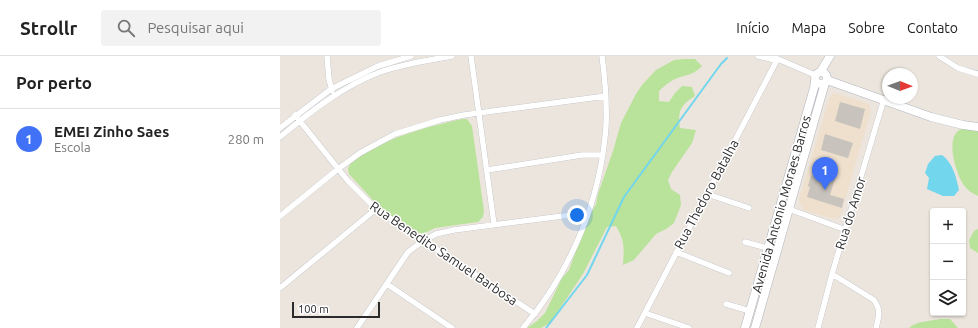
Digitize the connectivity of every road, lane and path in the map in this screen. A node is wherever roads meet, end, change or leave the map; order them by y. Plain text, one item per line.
1 (328, 56) edge
2 (411, 56) edge
3 (452, 56) edge
4 (471, 56) edge
5 (602, 56) edge
6 (758, 56) edge
7 (771, 56) edge
8 (830, 56) edge
9 (939, 56) edge
10 (429, 58) edge
11 (777, 60) junction
12 (978, 74) edge
13 (817, 76) junction
14 (826, 82) junction
15 (331, 89) junction
16 (335, 95) junction
17 (606, 96) junction
18 (882, 98) edge
19 (883, 104) edge
20 (897, 104) edge
21 (479, 114) junction
22 (295, 115) junction
23 (300, 121) junction
24 (978, 127) edge
25 (280, 128) edge
26 (280, 137) edge
27 (603, 155) junction
28 (338, 169) junction
29 (487, 170) junction
30 (707, 194) junction
31 (780, 206) junction
32 (749, 208) dead end
33 (376, 209) junction
34 (789, 210) junction
35 (280, 216) edge
36 (587, 217) junction
37 (494, 224) junction
38 (846, 230) junction
39 (423, 241) junction
40 (745, 242) dead end
41 (768, 248) junction
42 (777, 251) junction
43 (676, 252) junction
44 (729, 272) dead end
45 (832, 274) junction
46 (387, 284) junction
47 (280, 288) edge
48 (726, 304) dead end
49 (750, 311) junction
50 (645, 313) junction
51 (534, 314) junction
52 (357, 328) edge
53 (452, 328) edge
54 (523, 328) edge
55 (637, 328) edge
56 (689, 328) edge
57 (745, 328) edge
58 (755, 328) edge
59 (818, 328) edge
60 (876, 328) edge

1 - 15 street
2 - 15 street
3 - 10 street
4 - 21 street
5 - 17 street
6 - 11 street
7 - 11 street
8 - 13 street, Avenida Antonio Moraes Barros
9 - 12 street
10 - 16 street
11 - 13 street
11 - 30 street, Rua Thedoro Batalha
13 - 14 street
13 - 14 street
13 - 31 street, Avenida Antonio Moraes Barros
14 - 18 street
14 - 34 street, Avenida Antonio Moraes Barros
15 - 16 street
15 - 22 street
16 - 23 street
17 - 21 street
17 - 27 street
19 - 38 street, Rua do Amor
20 - 24 street
21 - 28 street
21 - 29 street
22 - 23 street, Rua Benedito Samuel Barbosa
22 - 25 street
23 - 26 street
23 - 28 street, Rua Benedito Samuel Barbosa
27 - 29 street
27 - 36 street
28 - 33 street, Rua Benedito Samuel Barbosa
28 - 35 street
29 - 37 street
30 - 32 street
30 - 43 street, Rua Thedoro Batalha
31 - 34 street
31 - 41 street, Avenida Antonio Moraes Barros
33 - 39 street, Rua Benedito Samuel Barbosa
33 - 47 street
34 - 38 street
34 - 42 street, Avenida Antonio Moraes Barros
36 - 37 street
36 - 51 street
37 - 39 street
38 - 45 street, Rua do Amor
39 - 46 street
39 - 51 street, Rua Benedito Samuel Barbosa
40 - 41 street
41 - 42 street
41 - 49 street, Avenida Antonio Moraes Barros
42 - 58 street, Avenida Antonio Moraes Barros
43 - 44 street
43 - 50 street, Rua Thedoro Batalha
45 - 59 street, Rua do Amor
45 - 60 street
46 - 52 street
46 - 53 street
48 - 49 street
49 - 57 street, Avenida Antonio Moraes Barros
50 - 55 street, Rua Thedoro Batalha
50 - 56 street
51 - 54 street

